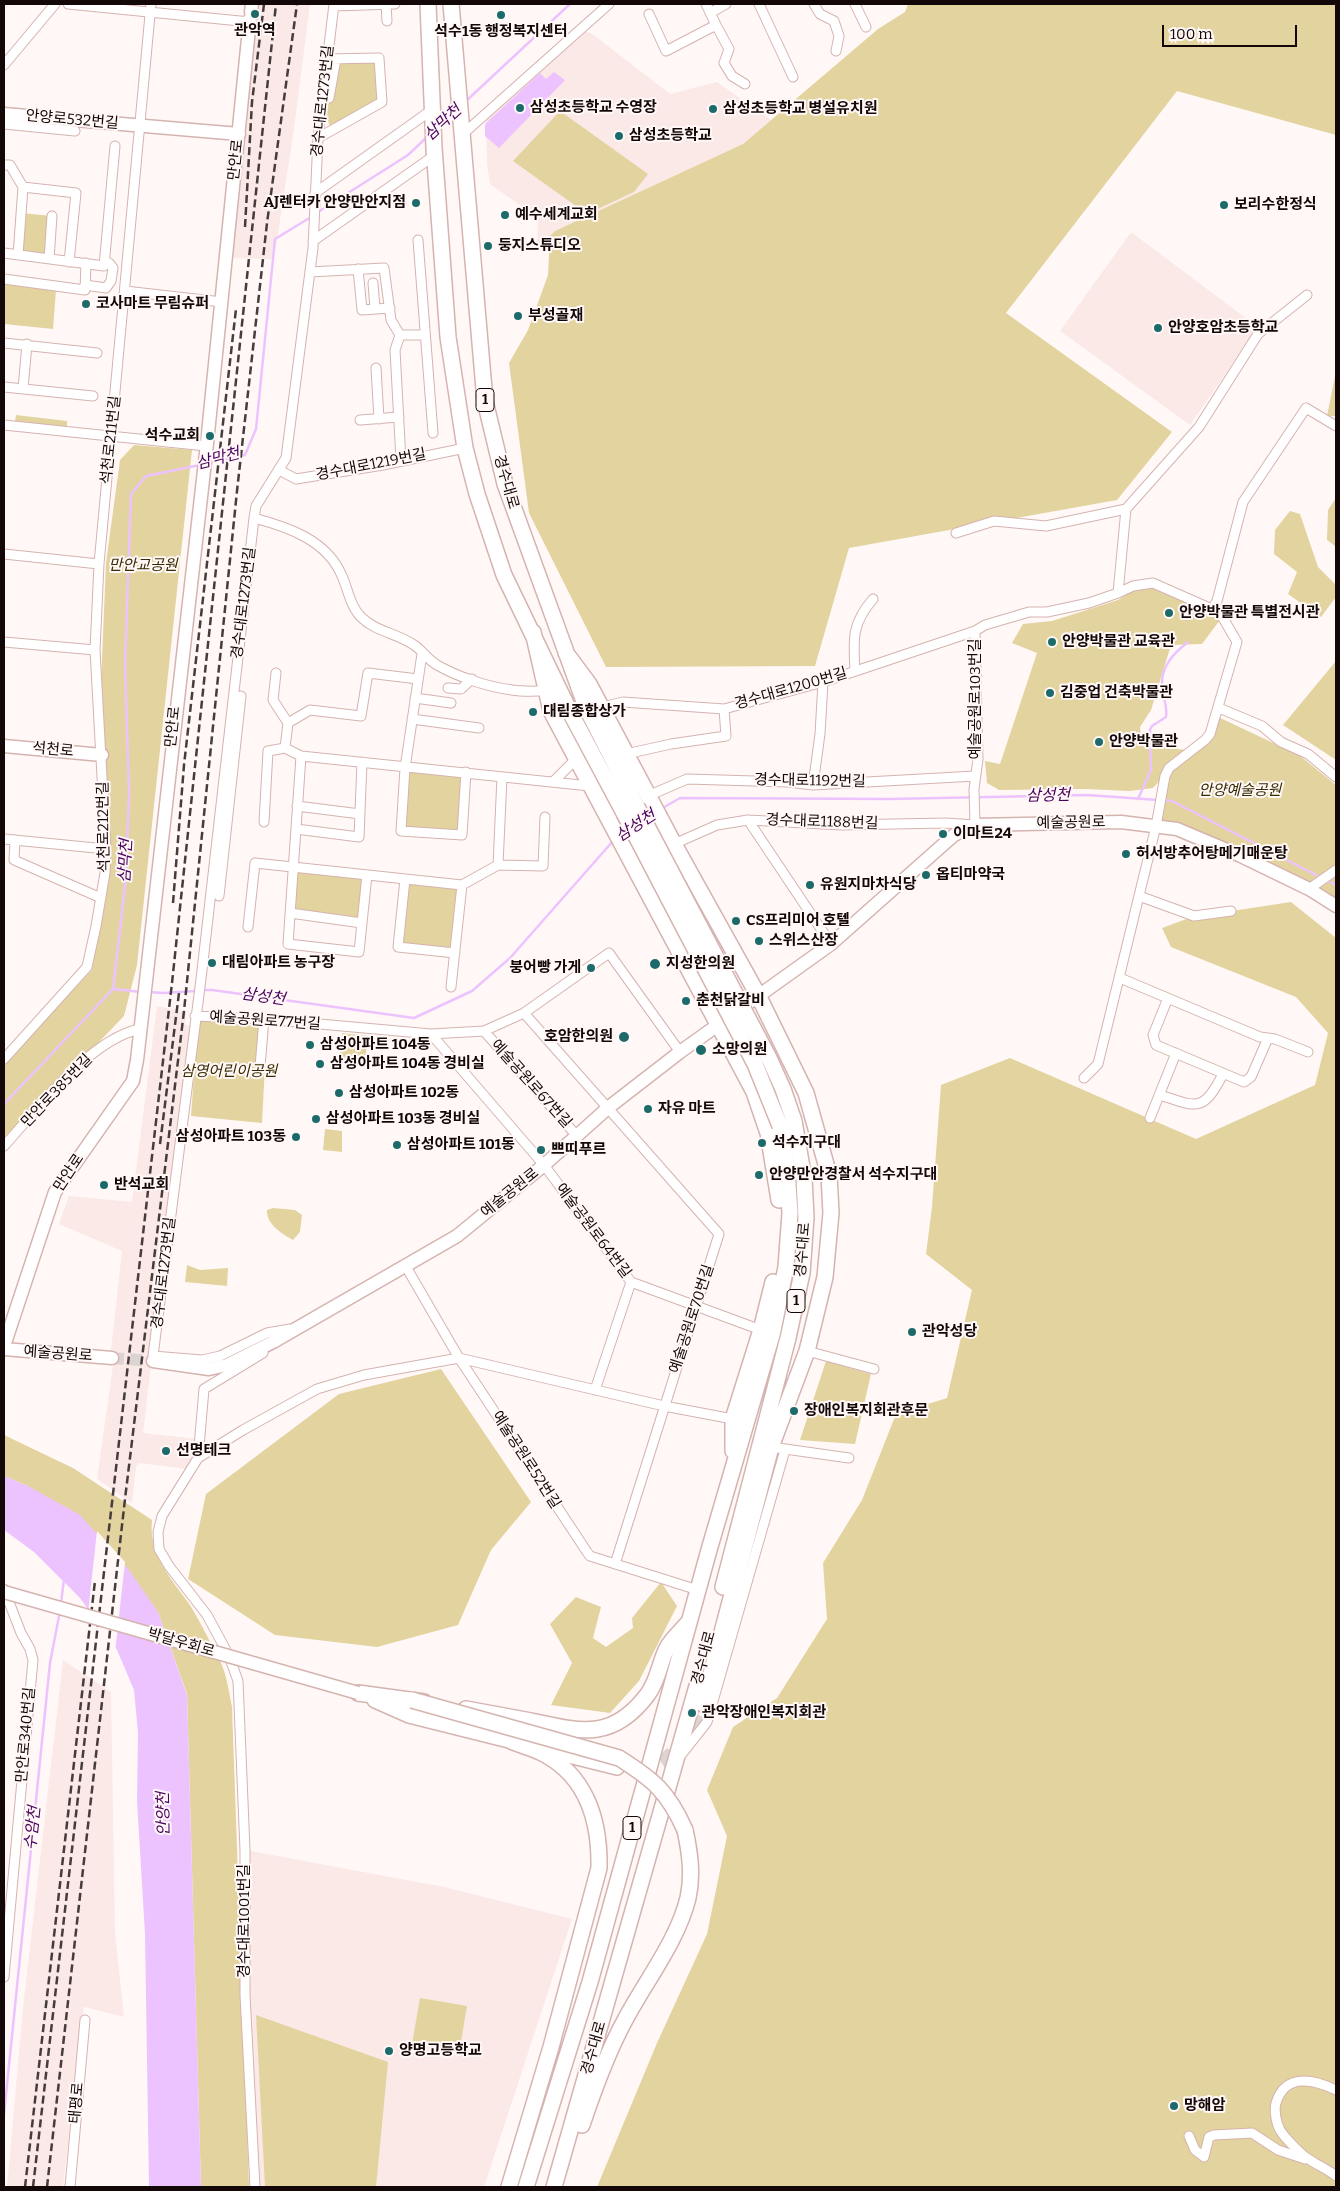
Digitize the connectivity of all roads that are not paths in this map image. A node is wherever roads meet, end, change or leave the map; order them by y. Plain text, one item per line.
1 (55, 4) edge
2 (68, 4) edge
3 (386, 4) edge
4 (395, 4) edge
5 (428, 4) edge
6 (450, 4) edge
7 (609, 4) edge
8 (706, 4) edge
9 (726, 4) edge
10 (759, 4) edge
11 (814, 4) edge
12 (855, 4) edge
13 (334, 5) edge
14 (151, 8) edge
15 (710, 13) junction
16 (251, 14) edge
17 (649, 14) dead end
18 (387, 21) dead end
19 (716, 25) junction
20 (866, 27) dead end
21 (836, 51) dead end
22 (332, 59) junction
23 (4, 65) edge
24 (794, 77) dead end
25 (745, 84) dead end
26 (433, 111) junction
27 (4, 114) edge
28 (326, 114) dead end
29 (4, 124) edge
30 (140, 126) junction
31 (75, 131) dead end
32 (239, 134) junction
33 (463, 134) junction
34 (318, 138) junction
35 (115, 146) dead end
36 (435, 151) junction
37 (4, 165) edge
38 (24, 187) junction
39 (315, 196) junction
40 (52, 216) dead end
41 (313, 239) junction
42 (418, 240) dead end
43 (4, 253) edge
44 (18, 255) junction
45 (49, 259) junction
46 (68, 262) junction
47 (109, 263) dead end
48 (86, 264) junction
49 (358, 269) junction
50 (310, 272) junction
51 (4, 279) edge
52 (372, 283) dead end
53 (85, 285) junction
54 (125, 291) junction
55 (1307, 296) dead end
56 (222, 302) junction
57 (390, 308) junction
58 (375, 309) junction
59 (425, 335) junction
60 (400, 336) junction
61 (4, 342) edge
62 (27, 344) junction
63 (97, 353) dead end
64 (376, 368) dead end
65 (4, 387) edge
66 (23, 389) junction
67 (92, 396) dead end
68 (398, 417) junction
69 (379, 419) junction
70 (360, 420) dead end
71 (4, 425) edge
72 (1336, 426) edge
73 (432, 434) dead end
74 (112, 435) junction
75 (465, 448) junction
76 (206, 449) junction
77 (400, 460) junction
78 (279, 470) junction
79 (1126, 509) junction
80 (254, 518) junction
81 (956, 533) dead end
82 (4, 554) edge
83 (99, 564) junction
84 (1118, 593) junction
85 (873, 599) dead end
86 (1212, 609) junction
87 (975, 631) junction
88 (533, 632) junction
89 (4, 642) edge
90 (95, 650) junction
91 (566, 653) junction
92 (422, 654) junction
93 (855, 670) junction
94 (276, 673) dead end
95 (418, 679) junction
96 (472, 679) junction
97 (823, 682) junction
98 (448, 688) dead end
99 (546, 691) junction
100 (241, 696) dead end
101 (415, 698) junction
102 (451, 703) dead end
103 (602, 707) junction
104 (1218, 708) junction
105 (724, 709) junction
106 (412, 719) junction
107 (288, 723) junction
108 (479, 728) dead end
109 (4, 746) edge
110 (285, 748) junction
111 (626, 754) junction
112 (102, 755) junction
113 (301, 756) junction
114 (576, 759) junction
115 (362, 762) junction
116 (405, 768) junction
117 (466, 772) junction
118 (975, 776) junction
119 (502, 777) junction
120 (1336, 777) edge
121 (553, 782) junction
122 (813, 785) junction
123 (590, 786) junction
124 (640, 804) junction
125 (298, 806) junction
126 (360, 814) junction
127 (545, 817) dead end
128 (748, 820) junction
129 (975, 820) junction
130 (264, 822) dead end
131 (1157, 822) junction
132 (296, 830) junction
133 (4, 839) edge
134 (15, 840) junction
135 (671, 840) junction
136 (106, 849) junction
137 (219, 849) junction
138 (498, 865) junction
139 (293, 867) junction
140 (1335, 871) edge
141 (367, 875) junction
142 (404, 879) junction
143 (462, 885) junction
144 (1312, 886) junction
145 (219, 896) dead end
146 (1140, 896) junction
147 (101, 898) junction
148 (1336, 906) edge
149 (1230, 911) dead end
150 (290, 914) junction
151 (362, 923) junction
152 (248, 927) dead end
153 (830, 944) junction
154 (455, 953) junction
155 (1120, 978) junction
156 (451, 987) dead end
157 (758, 995) junction
158 (1168, 998) junction
159 (524, 1013) junction
160 (195, 1014) junction
161 (264, 1019) junction
162 (717, 1025) junction
163 (140, 1029) junction
164 (484, 1031) junction
165 (431, 1034) junction
166 (1268, 1038) junction
167 (680, 1052) junction
168 (1308, 1052) dead end
169 (6, 1053) edge
170 (1176, 1053) junction
171 (260, 1067) dead end
172 (1223, 1074) junction
173 (1084, 1078) dead end
174 (1160, 1095) junction
175 (608, 1108) junction
176 (1150, 1118) dead end
177 (787, 1124) junction
178 (577, 1136) junction
179 (4, 1146) edge
180 (544, 1165) junction
181 (405, 1265) junction
182 (630, 1282) junction
183 (697, 1306) junction
184 (297, 1328) junction
185 (761, 1330) junction
186 (4, 1348) edge
187 (807, 1352) junction
188 (112, 1358) tunnel mouth
189 (459, 1358) junction
190 (153, 1361) tunnel mouth
191 (874, 1369) dead end
192 (595, 1390) junction
193 (664, 1406) junction
194 (733, 1419) junction
195 (775, 1450) junction
196 (198, 1458) junction
197 (849, 1458) dead end
198 (733, 1468) junction
199 (752, 1477) junction
200 (615, 1564) junction
201 (698, 1590) junction
202 (4, 1591) edge
203 (689, 1621) junction
204 (358, 1693) junction
205 (412, 1700) junction
206 (703, 1704) tunnel mouth
207 (511, 1742) junction
208 (677, 1759) junction
209 (617, 1766) dead end
210 (5, 1942) edge
211 (4, 1977) edge
212 (85, 2020) dead end
213 (1336, 2090) edge
214 (1189, 2136) dead end
215 (1308, 2160) junction
216 (1336, 2176) edge
217 (70, 2187) edge
218 (255, 2187) edge
219 (509, 2187) edge
220 (526, 2187) edge
221 (554, 2187) edge
222 (558, 2187) edge

1 - 23 street
2 - 14 street
3 - 4 street
3 - 13 street
3 - 18 street
5 - 26 main road, 1
6 - 33 main road, 1
7 - 33 street
8 - 15 street
9 - 15 street
10 - 24 street
11 - 21 street
12 - 20 street
13 - 22 street, 경수대로1273번길
14 - 16 street
14 - 30 street, 안양로532번길
15 - 19 street
16 - 32 street, 만안로
17 - 19 street
19 - 25 street
22 - 28 street
22 - 34 street, 경수대로1273번길
22 - 34 street
26 - 36 main road, 1
26 - 39 street
27 - 30 street, 안양로532번길
29 - 31 street
30 - 32 street, 안양로532번길
30 - 54 street, 석천로211번길
32 - 56 street, 만안로
33 - 91 main road, 경수대로 / 1
34 - 39 street, 경수대로1273번길
35 - 48 street
36 - 41 street
36 - 75 main road, 경수대로 / 1
37 - 38 street
38 - 44 street
38 - 46 street
39 - 41 street, 경수대로1273번길
40 - 45 street
41 - 50 street, 경수대로1273번길
42 - 59 street
43 - 44 street
44 - 45 street
45 - 46 street
46 - 48 street
47 - 53 street
48 - 53 street
49 - 50 street
49 - 57 street
49 - 58 street
50 - 78 street, 경수대로1273번길
51 - 53 street
52 - 58 street
54 - 56 street
54 - 74 street, 석천로211번길
55 - 79 street
56 - 76 street, 만안로
57 - 58 street
57 - 60 street
59 - 60 street
59 - 73 street
60 - 68 street
61 - 62 street
62 - 63 street
62 - 66 street
64 - 69 street
65 - 66 street
66 - 67 street
68 - 69 street
68 - 77 street
69 - 70 street
71 - 74 street
72 - 86 street
74 - 76 street
74 - 83 street, 석천로211번길
75 - 77 street, 경수대로1219번길
75 - 88 main road, 경수대로 / 1
76 - 163 street, 만안로
77 - 78 street, 경수대로1219번길
78 - 80 street, 경수대로1273번길
79 - 81 street
79 - 84 street
80 - 92 street
80 - 137 street, 경수대로1273번길
82 - 83 street
83 - 90 street, 석천로211번길
84 - 86 street, 예술공원로103번길
84 - 87 street, 예술공원로103번길
85 - 93 street
86 - 104 street
87 - 93 street, 경수대로1200번길
87 - 118 street, 예술공원로103번길
88 - 99 main road
88 - 124 main road, 경수대로 / 1
89 - 90 street
90 - 112 street, 석천로211번길
91 - 103 main road
91 - 124 main road, 경수대로 / 1
92 - 95 street
92 - 96 street
93 - 97 street, 경수대로1200번길
94 - 107 street
95 - 101 street
95 - 107 street
96 - 98 street
96 - 99 street
97 - 105 street, 경수대로1200번길
97 - 122 street
99 - 114 main road
100 - 137 street
101 - 102 street
101 - 106 street
103 - 105 street, 경수대로1200번길
103 - 111 main road
104 - 120 street
104 - 131 street
105 - 111 street
106 - 108 street
106 - 116 street
107 - 110 street
109 - 112 street, 석천로
110 - 113 street
110 - 130 street
111 - 124 main road
112 - 136 street, 석천로212번길
113 - 115 street
113 - 125 street
114 - 121 street
114 - 123 main road
115 - 116 street
115 - 126 street
116 - 117 street
116 - 117 street
117 - 119 street
118 - 122 street, 경수대로1192번길
118 - 129 street, 예술공원로103번길
119 - 121 street
119 - 138 street
121 - 123 street
122 - 124 street, 경수대로1192번길
123 - 162 main road
124 - 135 main road
124 - 177 main road, 1, bridge
125 - 126 street
125 - 132 street
126 - 132 street
127 - 138 street
128 - 129 street, 경수대로1188번길
128 - 135 street, 경수대로1188번길
128 - 153 street
129 - 131 street, 예술공원로
129 - 153 street, 예술공원로
131 - 144 street, 예술공원로
131 - 146 street
132 - 139 street
133 - 134 street
134 - 136 street
134 - 147 street, 석천로212번길
135 - 157 main road
136 - 147 street, 석천로212번길
137 - 145 street
137 - 160 street, 경수대로1273번길
138 - 143 street
139 - 141 street
139 - 150 street
139 - 152 street
140 - 144 street
141 - 142 street
141 - 151 street
142 - 143 street
142 - 154 street
143 - 154 street
144 - 148 street, 예술공원로
146 - 149 street
146 - 155 street
147 - 169 street, 석천로212번길
150 - 151 street
150 - 151 street
153 - 157 street, 예술공원로
154 - 156 street
155 - 158 street
155 - 173 street
157 - 162 street, 예술공원로
157 - 187 main road
158 - 166 street
158 - 170 street
159 - 164 street, 예술공원로77번길
159 - 167 street, 예술공원로77번길
159 - 175 street
160 - 161 street, 예술공원로77번길
160 - 184 street, 경수대로1273번길
161 - 165 street, 예술공원로77번길
161 - 171 street
162 - 167 street, 예술공원로
162 - 185 main road
163 - 179 street, 만안로385번길
163 - 186 street, 만안로
164 - 165 street, 예술공원로77번길
164 - 178 street, 예술공원로67번길
165 - 180 street, 예술공원로64번길
166 - 168 street
166 - 172 street
167 - 175 street, 예술공원로
170 - 172 street
170 - 174 street
172 - 174 street
174 - 176 street
175 - 178 street, 예술공원로
175 - 183 street, 예술공원로70번길
177 - 198 main road, 경수대로 / 1
177 - 199 main road, 경수대로 / 1
178 - 180 street, 예술공원로
180 - 181 street, 예술공원로
180 - 182 street, 예술공원로64번길
181 - 184 street, 예술공원로
181 - 189 street, 예술공원로52번길
182 - 183 street, 예술공원로64번길
182 - 192 street
183 - 185 street, 예술공원로64번길
183 - 193 street, 예술공원로70번길
184 - 190 street, 예술공원로
184 - 196 street
185 - 194 main road
186 - 188 street, 예술공원로
187 - 191 street
187 - 195 main road
189 - 192 street
189 - 196 street
189 - 200 street, 예술공원로52번길
192 - 193 street
193 - 194 street
193 - 200 street, 예술공원로70번길
194 - 198 main road
195 - 197 street
195 - 199 main road
195 - 206 main road
195 - 208 street
196 - 218 street, 경수대로1001번길
198 - 201 main road, 경수대로 / 1
199 - 208 main road, 경수대로 / 1
200 - 201 street, 예술공원로52번길
201 - 203 main road, 경수대로 / 1
202 - 204 street, 박달우회로, bridge
202 - 210 street, 만안로340번길
203 - 205 main road, bridge
203 - 220 main road, 경수대로 / 1
204 - 205 main road
204 - 207 main road
205 - 222 main road, bridge
207 - 209 main road
207 - 219 main road
208 - 221 main road, 경수대로 / 1
210 - 211 street, 만안로340번길
212 - 217 street, 태평로
213 - 215 street
214 - 215 street
215 - 216 street

